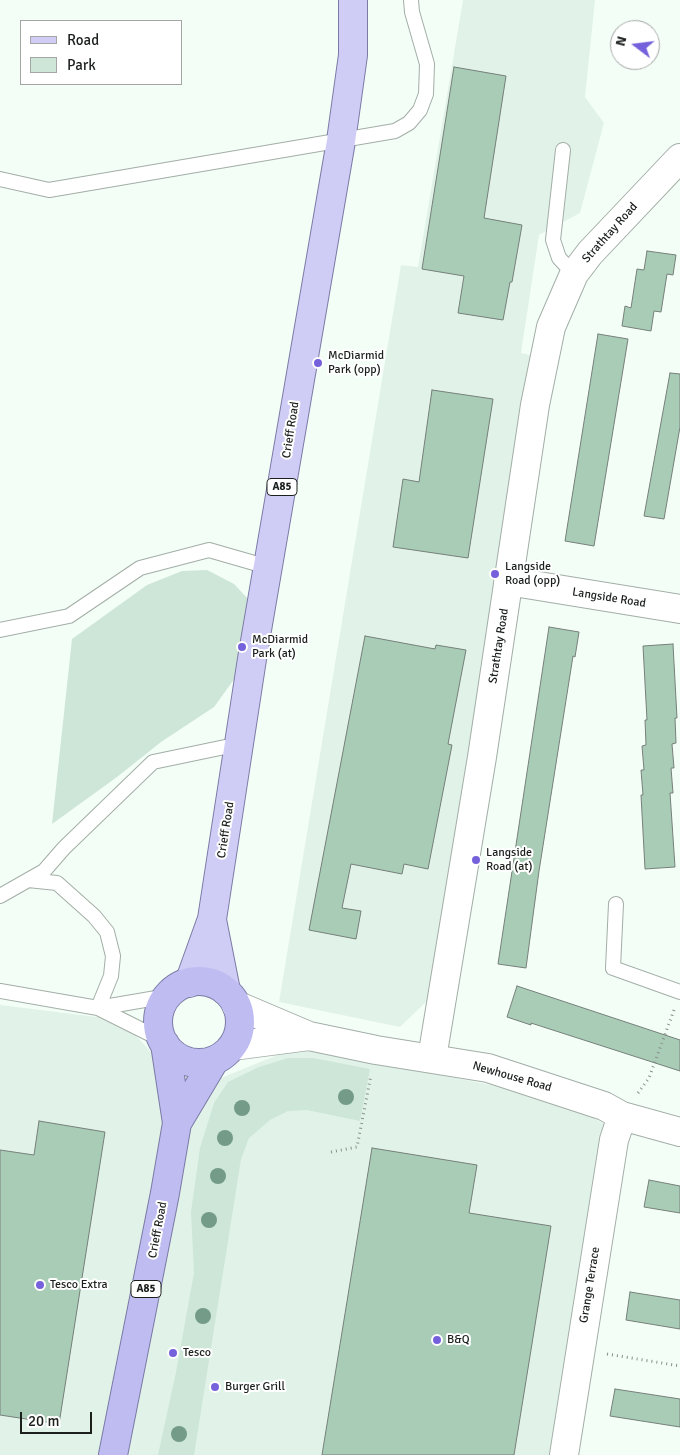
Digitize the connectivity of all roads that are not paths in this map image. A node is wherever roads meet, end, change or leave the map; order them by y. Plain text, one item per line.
1 (354, 0) edge
2 (411, 0) edge
3 (340, 141) junction
4 (563, 150) dead end
5 (680, 158) edge
6 (0, 179) edge
7 (574, 274) junction
8 (268, 567) junction
9 (508, 584) junction
10 (680, 610) edge
11 (0, 630) edge
12 (238, 748) junction
13 (28, 880) junction
14 (0, 896) edge
15 (616, 904) dead end
16 (212, 919) junction
17 (178, 989) junction
18 (0, 991) edge
19 (680, 992) edge
20 (231, 998) junction
21 (98, 1008) junction
22 (309, 1036) junction
23 (163, 1042) junction
24 (223, 1054) junction
25 (432, 1058) junction
26 (622, 1116) junction
27 (177, 1123) junction
28 (680, 1132) edge
29 (113, 1455) edge
30 (564, 1455) edge

1 - 3 main road, Crieff Road / A85
2 - 3 lane
3 - 6 lane
3 - 8 main road, Crieff Road / A85
4 - 7 lane
5 - 7 street, Strathtay Road
7 - 9 street, Strathtay Road
8 - 11 lane
8 - 12 main road, Crieff Road / A85
9 - 10 street, Langside Road
9 - 25 street, Strathtay Road
12 - 13 lane
12 - 16 main road, Crieff Road / A85
13 - 14 lane
13 - 21 lane
15 - 19 lane
16 - 17 main road, Crieff Road / A85
16 - 20 main road, Crieff Road / A85
17 - 20 highway
17 - 21 lane
17 - 23 highway
18 - 21 lane
20 - 22 street, Newhouse Road
20 - 24 highway
21 - 23 lane
22 - 24 street, Newhouse Road
22 - 25 street, Newhouse Road
23 - 24 highway
23 - 27 highway, Crieff Road / A85
24 - 27 highway, Crieff Road / A85
25 - 26 street, Newhouse Road
26 - 28 street, Newhouse Road
26 - 30 street, Grange Terrace
27 - 29 highway, Crieff Road / A85

